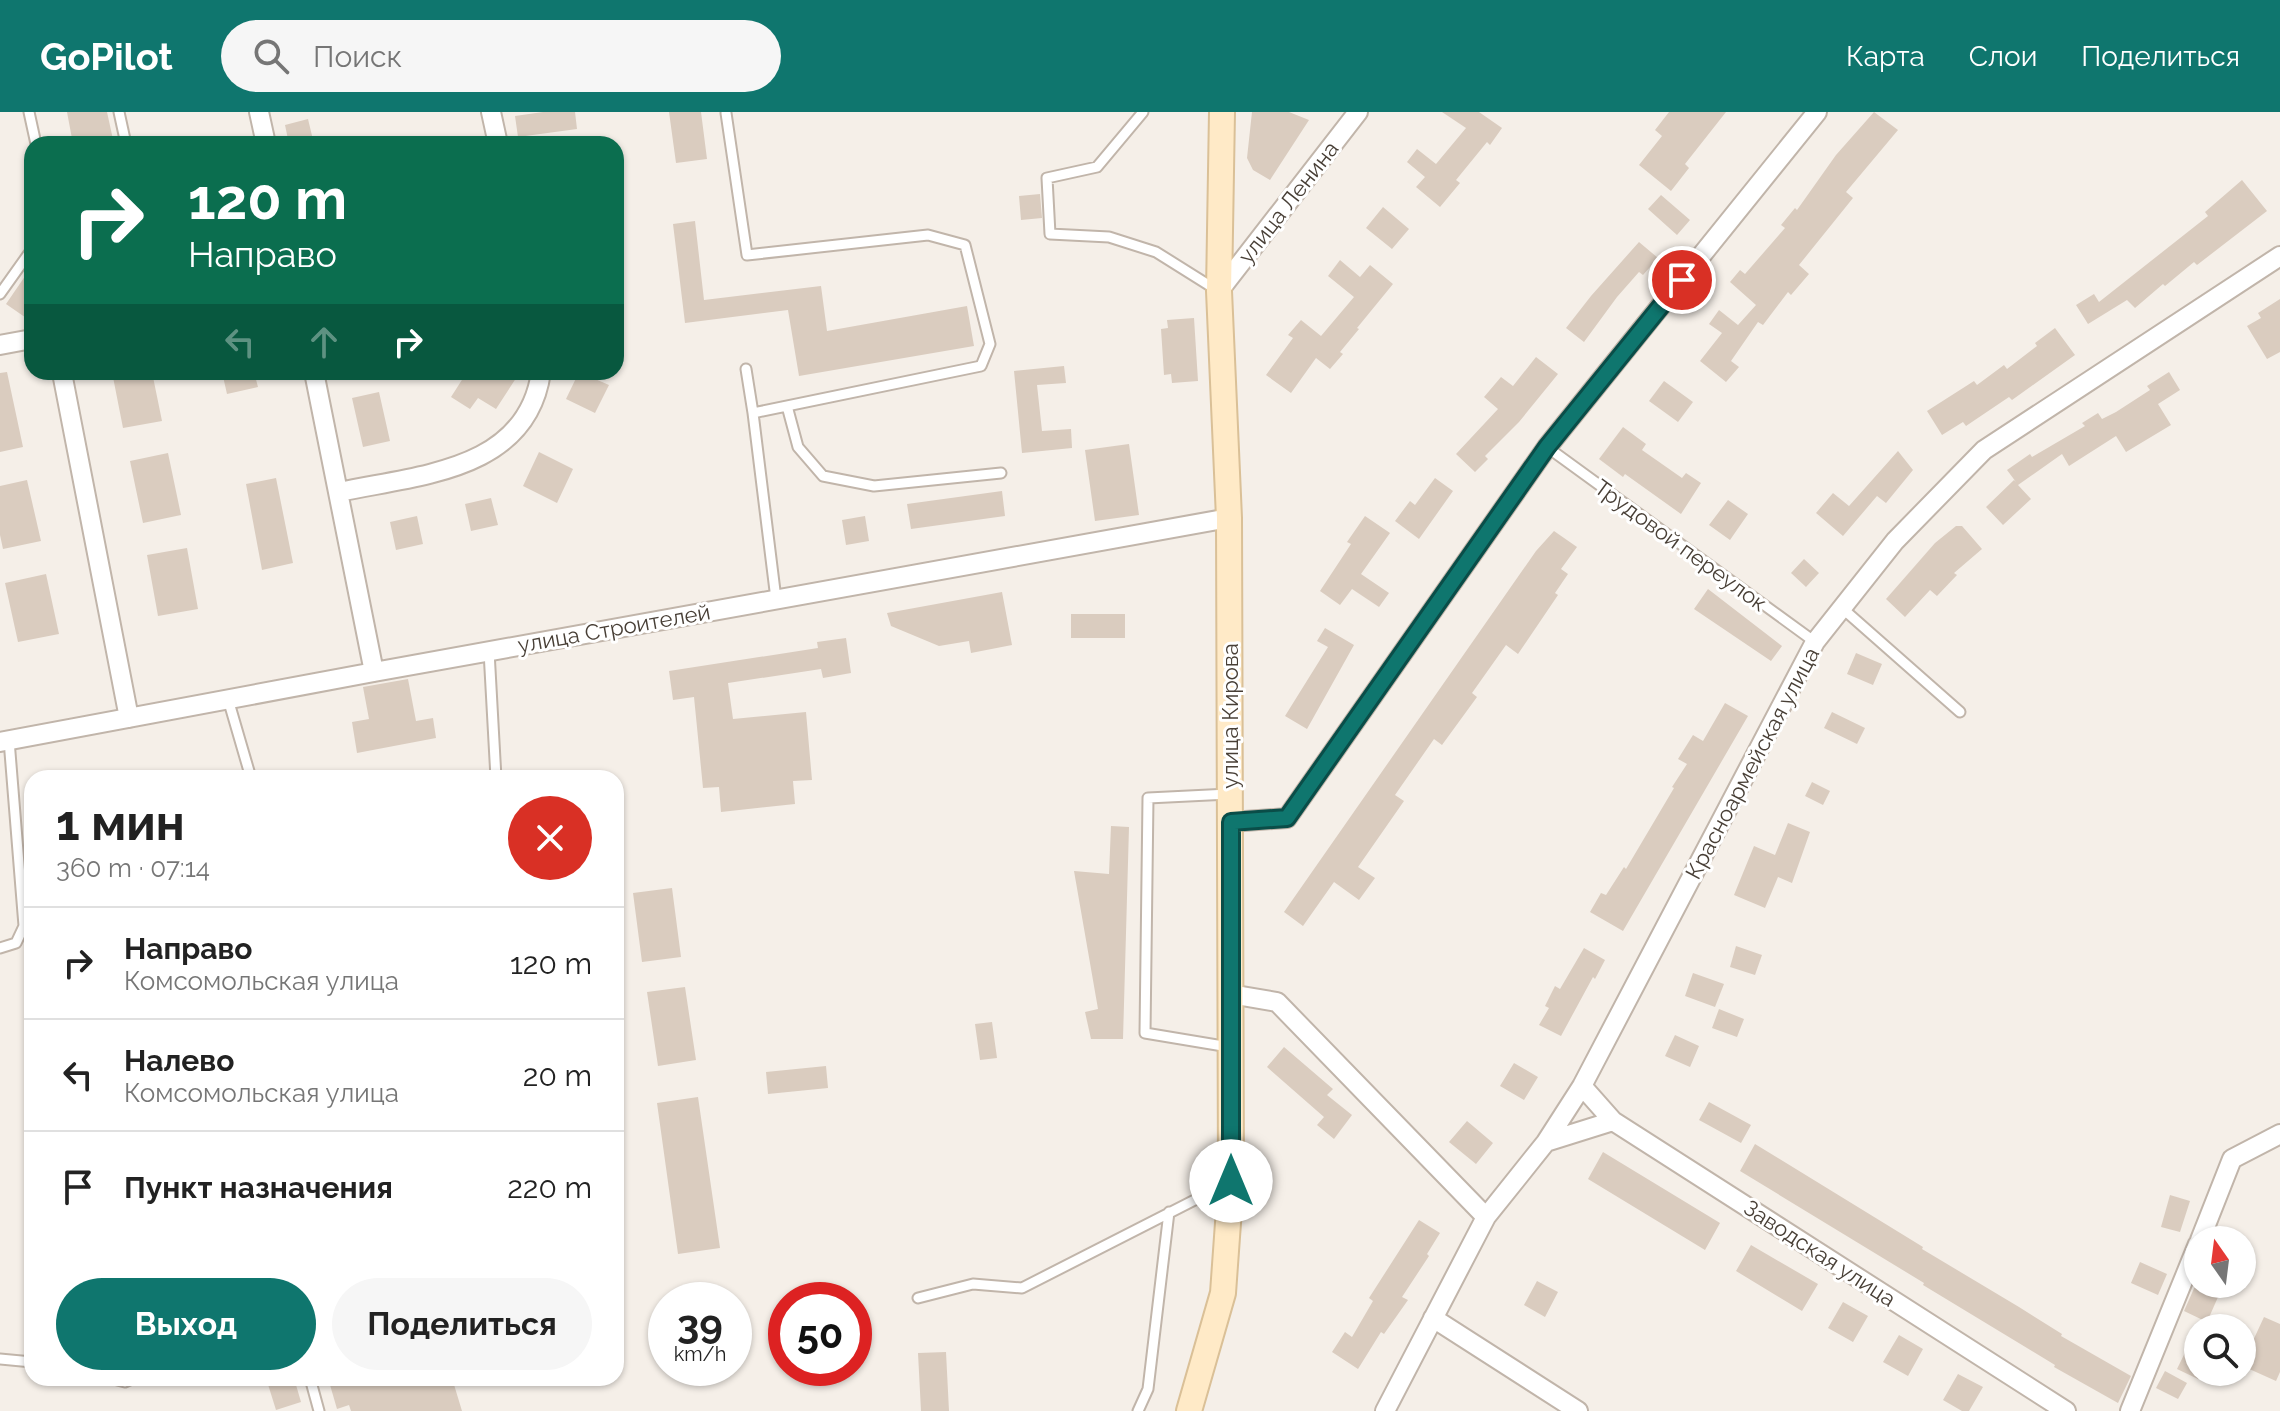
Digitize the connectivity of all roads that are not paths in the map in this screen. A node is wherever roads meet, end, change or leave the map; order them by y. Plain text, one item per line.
1 (29, 112) edge
2 (119, 112) edge
3 (259, 112) edge
4 (491, 112) edge
5 (726, 112) edge
6 (736, 112) edge
7 (1143, 112) edge
8 (1222, 112) edge
9 (1358, 112) edge
10 (1817, 112) edge
11 (34, 136) edge
12 (124, 136) edge
13 (264, 136) edge
14 (496, 136) edge
15 (2280, 256) edge
16 (24, 260) edge
17 (1219, 291) junction
18 (0, 294) edge
19 (24, 340) edge
20 (0, 345) edge
21 (746, 369) dead end
22 (63, 380) edge
23 (316, 380) edge
24 (539, 380) edge
25 (787, 406) junction
26 (753, 413) junction
27 (1547, 447) junction
28 (1001, 473) dead end
29 (339, 492) junction
30 (1229, 518) junction
31 (776, 599) junction
32 (1842, 608) junction
33 (1815, 642) junction
34 (489, 651) junction
35 (374, 672) junction
36 (228, 699) junction
37 (1960, 712) dead end
38 (129, 718) junction
39 (5, 741) edge
40 (249, 770) edge
41 (496, 770) edge
42 (1231, 794) junction
43 (1231, 822) junction
44 (24, 897) edge
45 (24, 934) edge
46 (0, 948) edge
47 (1230, 994) junction
48 (1233, 1047) junction
49 (1582, 1086) junction
50 (1613, 1121) junction
51 (2280, 1134) edge
52 (1546, 1142) junction
53 (1231, 1181) junction
54 (1169, 1212) junction
55 (1486, 1217) junction
56 (2205, 1226) edge
57 (2184, 1279) edge
58 (918, 1298) dead end
59 (1433, 1318) junction
60 (0, 1359) edge
61 (24, 1361) edge
62 (312, 1386) edge
63 (319, 1411) edge
64 (1138, 1411) edge
65 (1189, 1411) edge
66 (1385, 1411) edge
67 (1578, 1411) edge
68 (2066, 1411) edge
69 (2130, 1411) edge

1 - 11 lane
2 - 12 lane
3 - 13 street
4 - 14 street
5 - 6 lane
5 - 25 lane
7 - 17 lane
8 - 17 main road, улица Кирова
9 - 17 street, улица Ленина
10 - 27 street
15 - 32 street, Красноармейская улица
16 - 18 lane
17 - 30 main road, улица Кирова
19 - 20 street
21 - 26 lane
22 - 38 street
23 - 29 street
24 - 29 street
25 - 26 lane
25 - 28 lane
26 - 31 lane
27 - 33 lane, Трудовой переулок
27 - 43 street
29 - 35 street
30 - 31 street, улица Строителей
30 - 42 main road, улица Кирова
31 - 34 street, улица Строителей
32 - 33 street, Красноармейская улица
32 - 37 lane
33 - 49 street, Красноармейская улица
34 - 35 street, улица Строителей
34 - 41 lane
35 - 36 street, улица Строителей
36 - 38 street, улица Строителей
36 - 40 lane
38 - 39 street, улица Строителей
39 - 44 lane
42 - 43 main road, улица Кирова
42 - 48 lane
43 - 47 main road, улица Кирова
45 - 46 lane
47 - 48 main road, улица Кирова
47 - 55 street
48 - 53 main road, улица Кирова
49 - 50 street, Заводская улица
49 - 52 street, Красноармейская улица
50 - 52 street
50 - 68 street, Заводская улица
51 - 56 street
52 - 55 street, Красноармейская улица
53 - 54 lane
53 - 65 main road, улица Кирова
54 - 58 lane
54 - 64 lane
55 - 59 street, Красноармейская улица
57 - 69 street
59 - 66 street, Красноармейская улица
59 - 67 street
60 - 61 lane
62 - 63 lane

